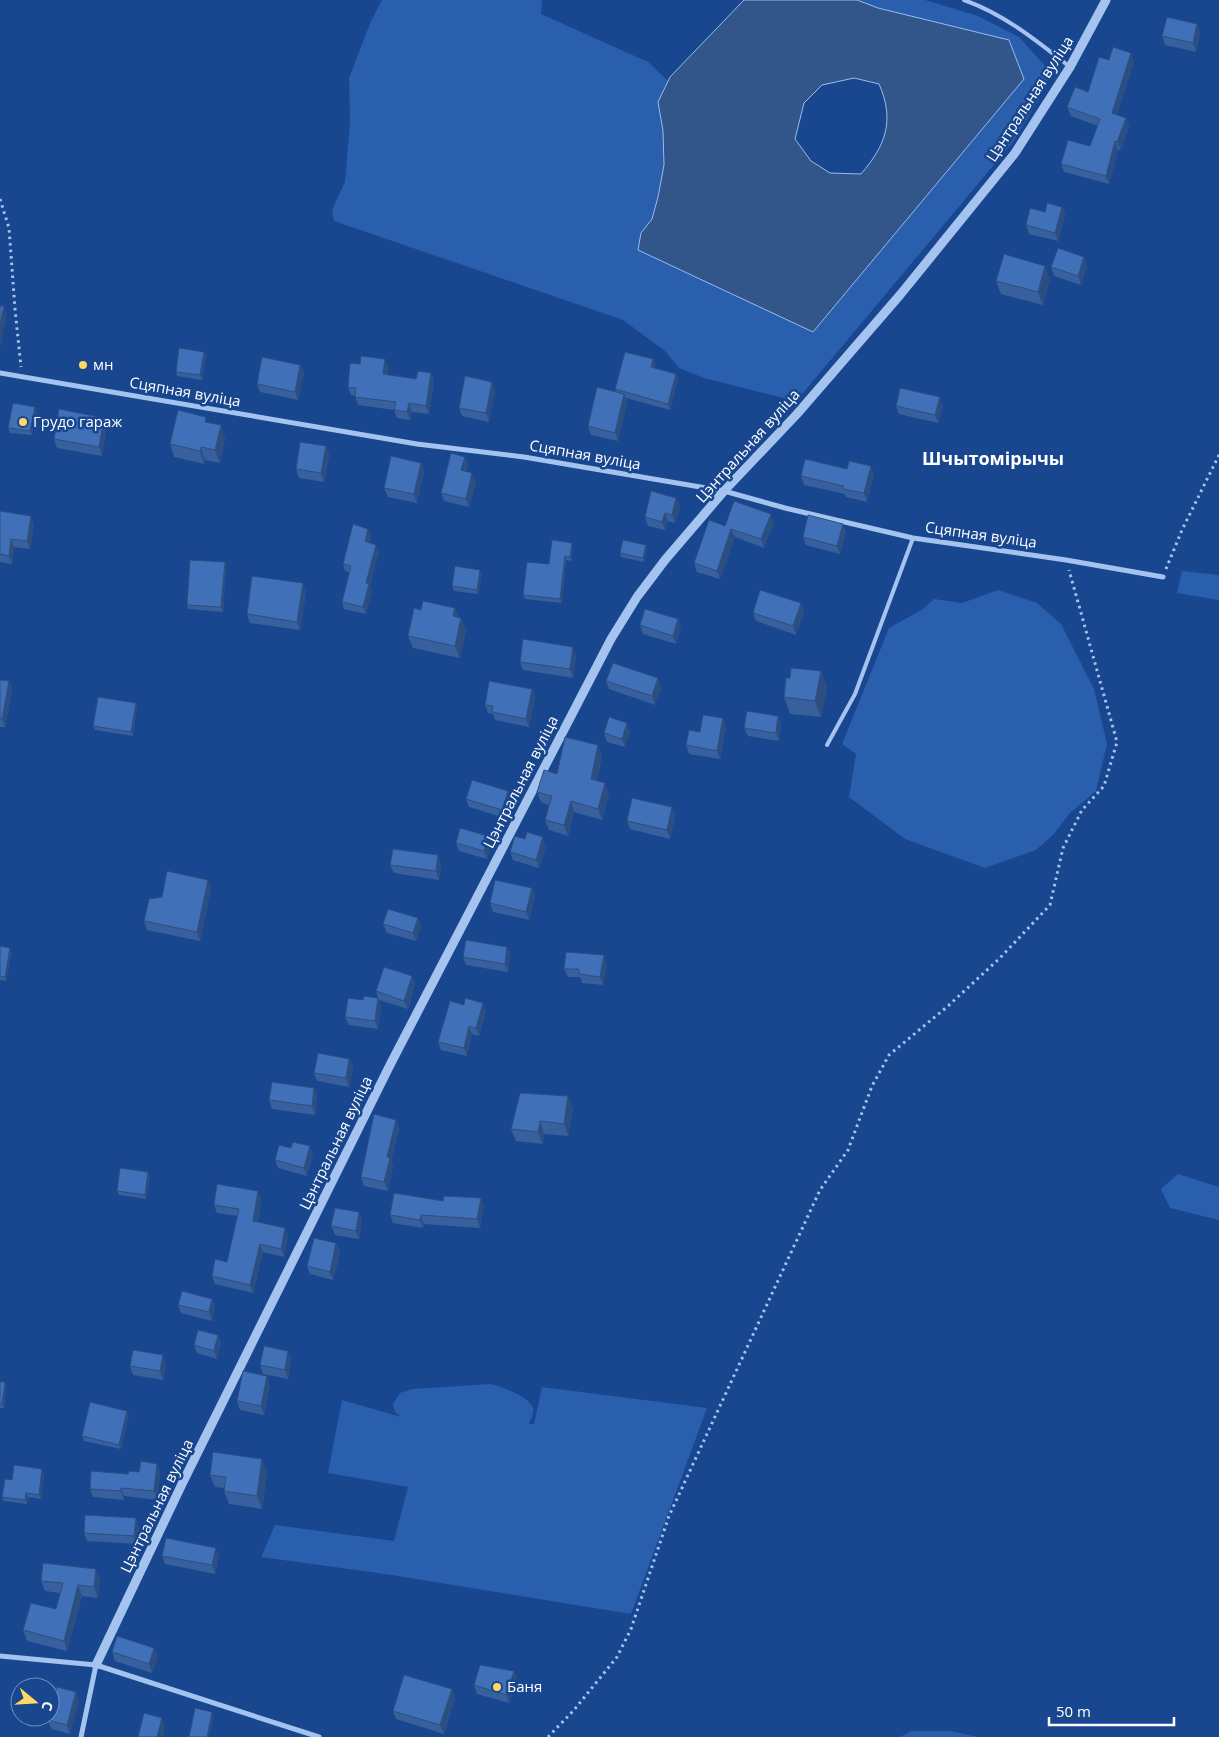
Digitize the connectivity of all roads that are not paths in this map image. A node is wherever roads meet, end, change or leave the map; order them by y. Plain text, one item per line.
1 (964, 0) edge
2 (1106, 0) edge
3 (1070, 66) junction
4 (0, 373) edge
5 (724, 491) junction
6 (914, 538) junction
7 (1163, 577) road end
8 (827, 745) dead end
9 (0, 1656) edge
10 (96, 1665) junction
11 (81, 1737) edge
12 (319, 1737) edge

1 - 3 lane
2 - 3 street, Цэнтральная вуліца
3 - 5 street, Цэнтральная вуліца
4 - 5 street, Сцяпная вуліца
5 - 6 street, Сцяпная вуліца
5 - 10 street, Цэнтральная вуліца
6 - 7 street, Сцяпная вуліца
6 - 8 lane
9 - 10 street
10 - 11 street
10 - 12 street

